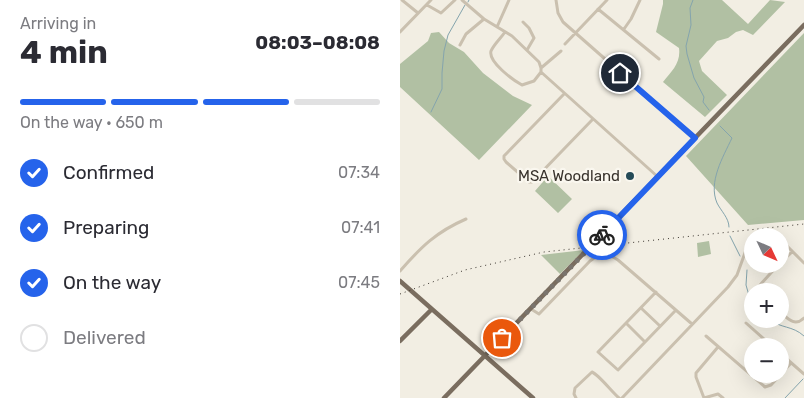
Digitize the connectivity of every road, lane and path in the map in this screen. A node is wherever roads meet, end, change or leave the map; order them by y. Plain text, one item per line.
1 (402, 0) edge
2 (431, 0) edge
3 (455, 0) edge
4 (463, 0) edge
5 (509, 0) edge
6 (556, 0) edge
7 (607, 0) edge
8 (640, 0) edge
9 (427, 4) junction
10 (598, 9) junction
11 (418, 14) junction
12 (484, 19) junction
13 (523, 22) dead end
14 (804, 26) edge
15 (497, 27) junction
16 (624, 29) junction
17 (400, 32) edge
18 (506, 32) junction
19 (575, 33) junction
20 (565, 44) dead end
21 (460, 45) dead end
22 (527, 50) junction
23 (561, 51) dead end
24 (659, 59) dead end
25 (541, 70) junction
26 (564, 94) junction
27 (593, 119) junction
28 (695, 138) junction
29 (658, 177) junction
30 (466, 219) dead end
31 (789, 249) edge
32 (792, 252) junction
33 (789, 255) edge
34 (744, 257) edge
35 (804, 264) edge
36 (400, 271) edge
37 (770, 273) edge
38 (400, 281) edge
39 (762, 283) edge
40 (656, 292) junction
41 (641, 308) junction
42 (432, 309) junction
43 (531, 309) junction
44 (676, 310) junction
45 (804, 318) edge
46 (789, 319) edge
47 (626, 323) junction
48 (692, 324) junction
49 (660, 326) junction
50 (752, 328) edge
51 (706, 336) dead end
52 (763, 338) edge
53 (400, 341) edge
54 (645, 342) junction
55 (718, 347) junction
56 (485, 356) junction
57 (790, 363) joint
58 (804, 374) edge
59 (444, 398) edge
60 (533, 398) edge
61 (576, 398) edge
62 (620, 398) edge
63 (704, 398) edge
64 (723, 398) edge

1 - 11 street
2 - 9 street
3 - 9 street
4 - 12 street
5 - 15 street
6 - 19 street
7 - 10 street
8 - 16 street
9 - 11 street
10 - 16 street
10 - 19 street
11 - 17 street
12 - 15 street
12 - 21 street
13 - 22 street
14 - 28 main road
15 - 18 street
16 - 24 street
18 - 22 street
18 - 25 street
19 - 20 street
19 - 28 street
22 - 25 street
23 - 25 street
25 - 26 street
26 - 27 street
26 - 27 street
27 - 29 street
28 - 29 main road
29 - 43 main road
30 - 36 street
31 - 32 street
32 - 33 street
32 - 35 street
34 - 48 street
37 - 39 street
38 - 42 main road
40 - 41 street
40 - 43 street
40 - 44 street
41 - 47 street
41 - 49 street
42 - 53 main road
42 - 56 main road
43 - 56 main road
44 - 48 street
44 - 49 street
45 - 46 street
47 - 54 street
47 - 54 street
48 - 62 street
49 - 54 street
50 - 52 street
51 - 55 street
55 - 57 street
55 - 63 street
56 - 59 main road
56 - 60 main road
57 - 58 street
61 - 62 street
63 - 64 street

